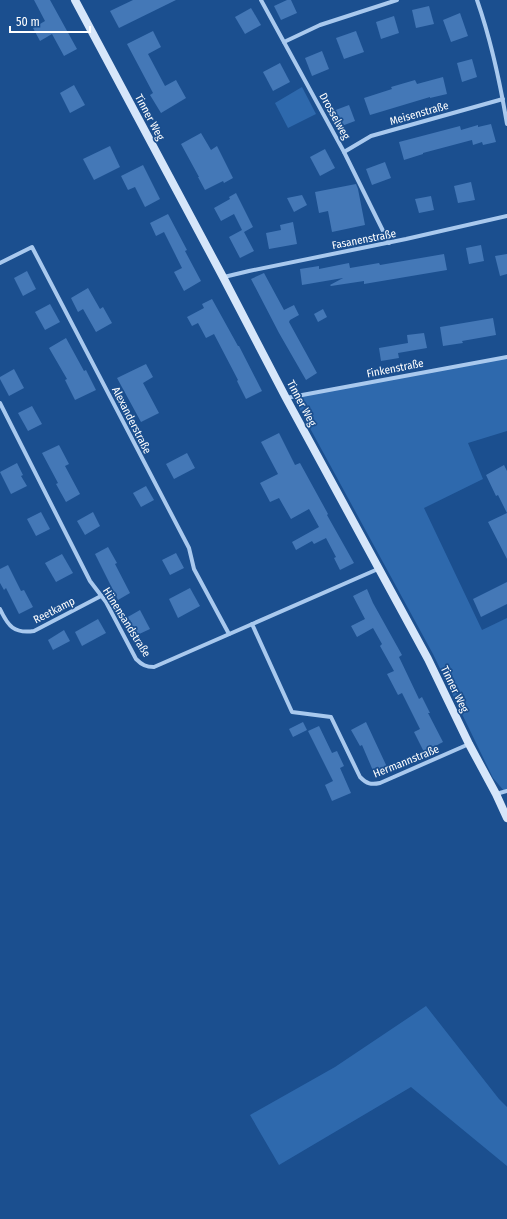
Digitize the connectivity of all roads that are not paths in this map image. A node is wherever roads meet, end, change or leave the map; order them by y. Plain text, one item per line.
1 (261, 0) edge
2 (397, 0) edge
3 (477, 0) edge
4 (77, 1) edge
5 (284, 42) junction
6 (503, 99) junction
7 (507, 124) edge
8 (344, 152) junction
9 (507, 216) edge
10 (389, 243) junction
11 (0, 263) edge
12 (223, 277) junction
13 (507, 357) edge
14 (286, 398) junction
15 (0, 403) edge
16 (378, 569) junction
17 (101, 596) junction
18 (0, 609) edge
19 (252, 624) junction
20 (229, 634) junction
21 (469, 744) junction
22 (507, 791) edge
23 (496, 794) junction
24 (507, 818) edge

1 - 5 street, Drosselweg
2 - 5 street
3 - 6 street
4 - 12 street, Tinner Weg
5 - 8 street, Drosselweg
6 - 7 street
6 - 8 street, Meisenstraße
8 - 10 street, Drosselweg
9 - 10 street, Fasanenstraße
10 - 12 street, Fasanenstraße
11 - 20 street, Alexanderstraße
12 - 14 street, Tinner Weg
13 - 14 street, Finkenstraße
14 - 16 street, Tinner Weg
15 - 17 street, Hünensandstraße
16 - 19 street, Hünensandstraße
16 - 21 street, Tinner Weg
17 - 18 street, Reetkamp
17 - 20 street, Hünensandstraße
19 - 20 street, Hünensandstraße
19 - 21 street, Hermannstraße
21 - 23 street, Tinner Weg
22 - 23 street
23 - 24 street, Tinner Weg

